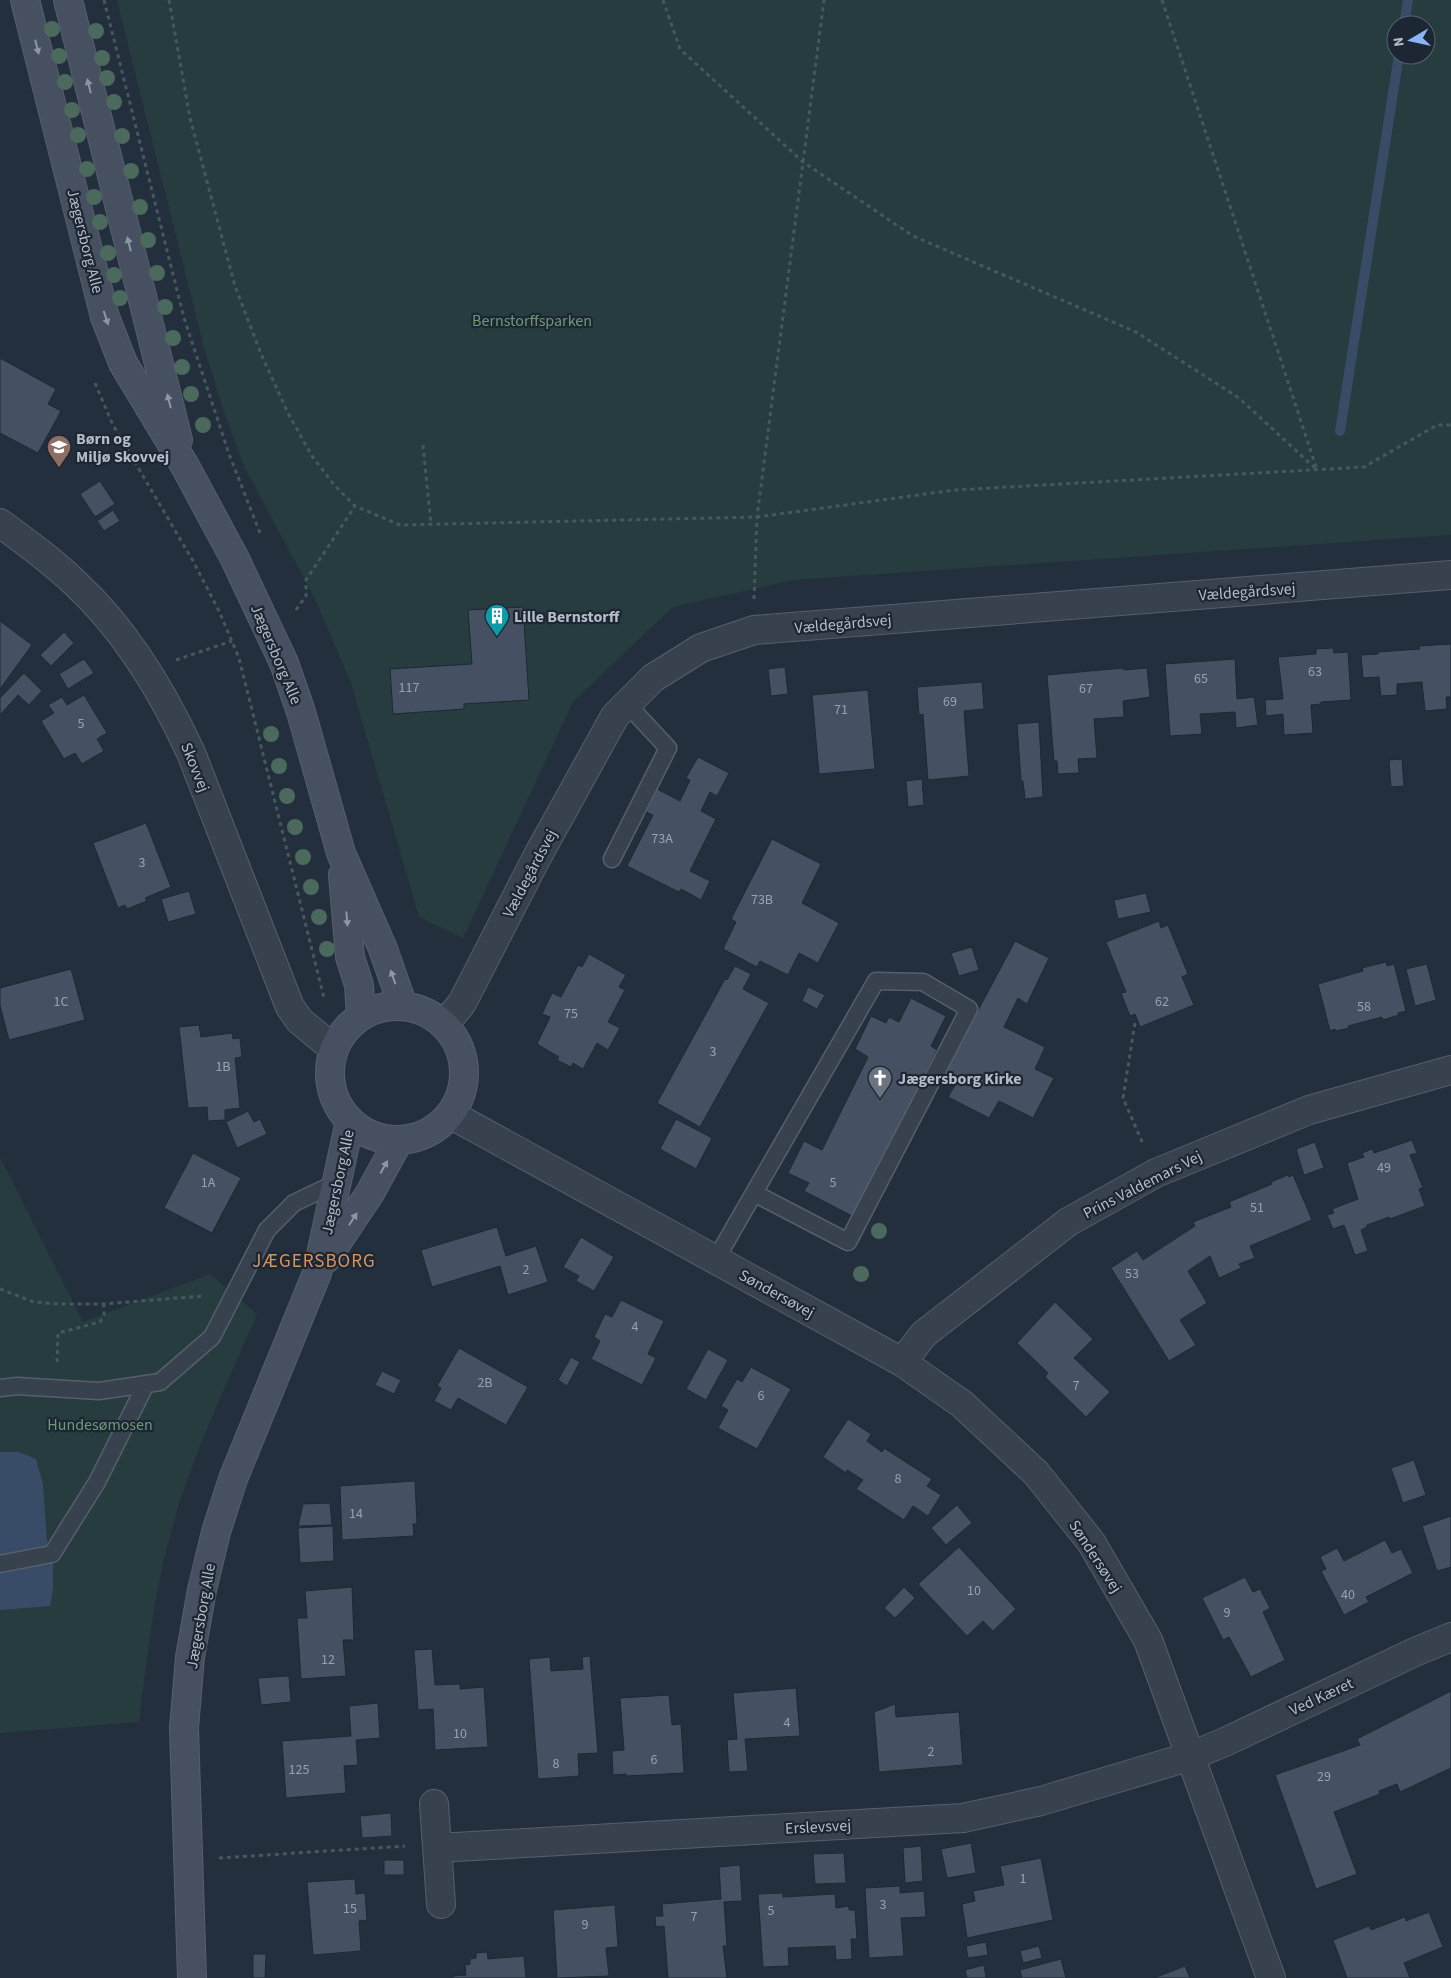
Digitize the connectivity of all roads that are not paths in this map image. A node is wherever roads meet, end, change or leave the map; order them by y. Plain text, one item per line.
1 (25, 0) edge
2 (68, 0) edge
3 (185, 466) junction
4 (0, 523) edge
5 (1451, 575) edge
6 (627, 704) junction
7 (341, 854) junction
8 (612, 859) dead end
9 (403, 1006) junction
10 (361, 1016) junction
11 (444, 1025) junction
12 (334, 1049) junction
13 (1451, 1070) edge
14 (450, 1114) junction
15 (350, 1121) junction
16 (399, 1140) junction
17 (338, 1182) junction
18 (754, 1193) junction
19 (716, 1259) junction
20 (317, 1273) junction
21 (902, 1362) junction
22 (146, 1384) junction
23 (0, 1388) edge
24 (0, 1564) edge
25 (1451, 1637) edge
26 (1191, 1756) junction
27 (434, 1804) dead end
28 (438, 1848) junction
29 (441, 1904) dead end
30 (192, 1978) edge
31 (1271, 1978) edge

1 -> 3 street, Jægersborg Alle
3 -> 2 street, Jægersborg Alle
3 - 7 street, Jægersborg Alle
4 - 12 street, Skovvej
5 - 6 street, Vældegårdsvej
6 - 8 lane
6 - 11 street, Vældegårdsvej
9 -> 7 street, Jægersborg Alle
7 -> 10 street, Jægersborg Alle
9 - 10 street
9 - 11 street
10 - 12 street
11 - 14 street
12 - 15 street
13 - 21 street, Prins Valdemars Vej
14 - 16 street
14 - 19 street, Søndersøvej
15 - 16 street
15 - 17 street, Jægersborg Alle
20 -> 16 street, Jægersborg Alle
17 - 20 street, Jægersborg Alle
17 - 22 lane
18 - 18 lane
18 - 19 lane
19 - 21 street, Søndersøvej
20 - 30 street, Jægersborg Alle
21 - 26 street, Søndersøvej
22 - 23 lane
22 - 24 lane
25 - 26 street, Ved Kæret
26 - 28 street, Erslevsvej
26 - 31 street, Søndersøvej
27 - 28 street
28 - 29 street

